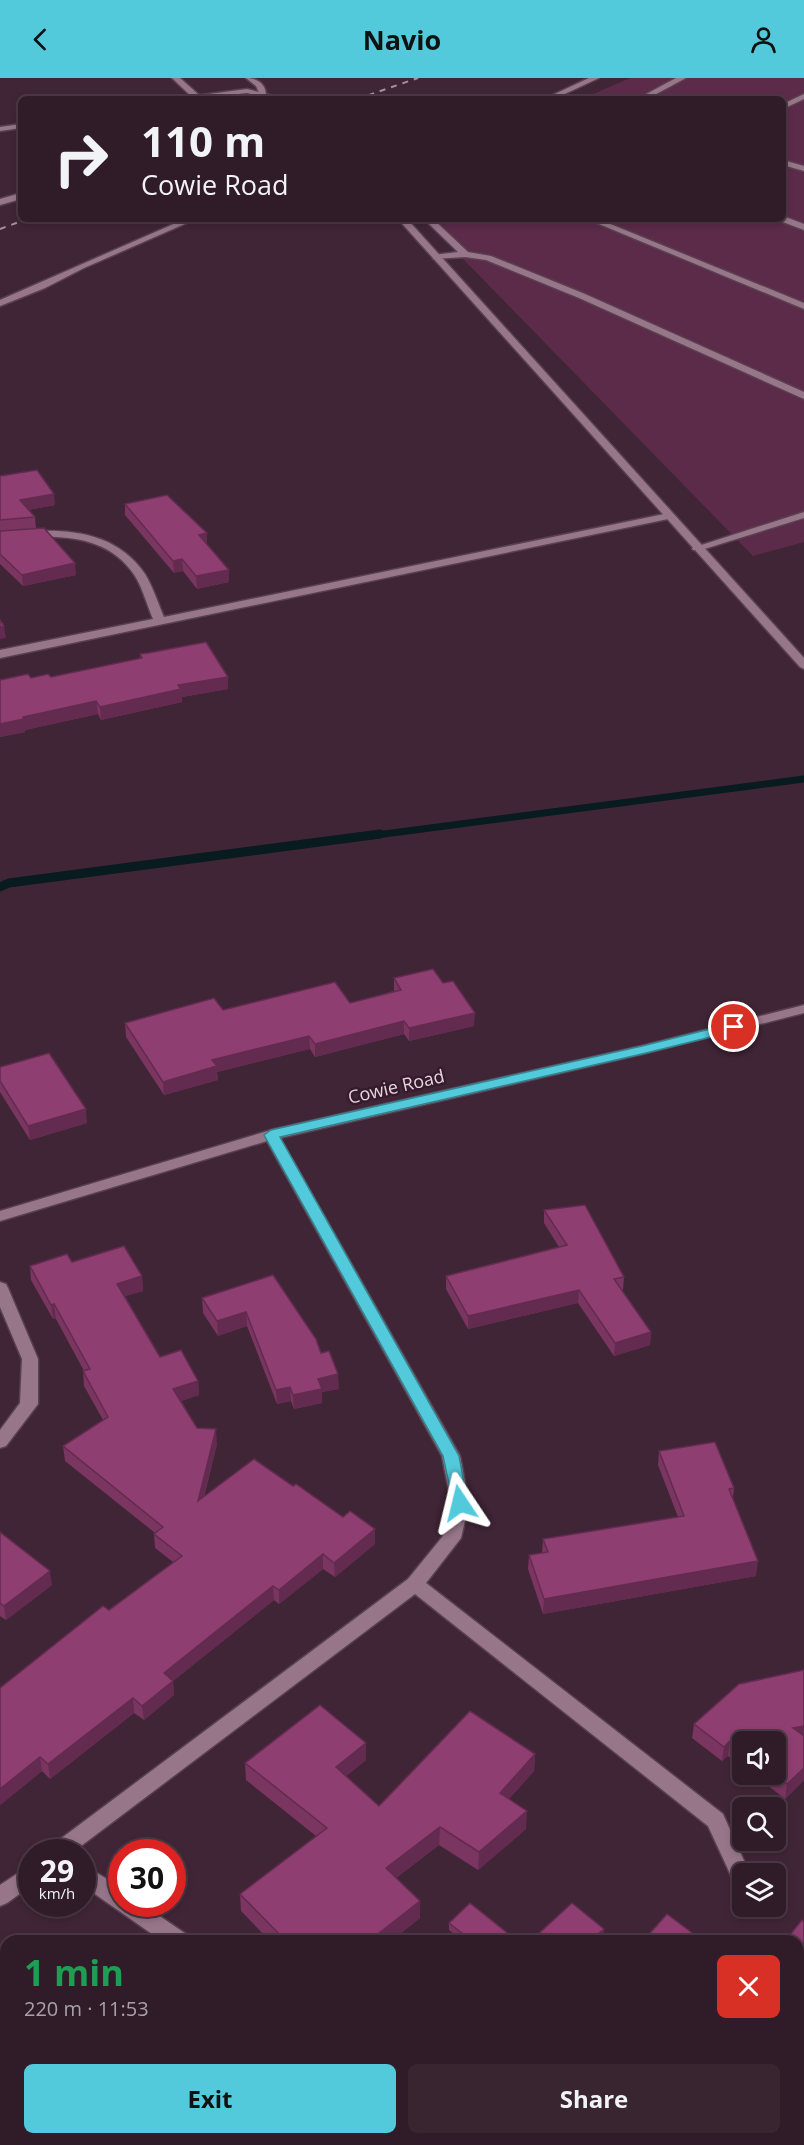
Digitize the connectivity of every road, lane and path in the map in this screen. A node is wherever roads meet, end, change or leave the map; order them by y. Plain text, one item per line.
1 (176, 78) edge
2 (250, 78) edge
3 (595, 78) edge
4 (682, 78) edge
5 (263, 93) junction
6 (195, 95) junction
7 (190, 96) edge
8 (272, 96) edge
9 (555, 96) edge
10 (647, 96) edge
11 (804, 96) edge
12 (786, 105) edge
13 (786, 107) edge
14 (798, 109) dead end
15 (18, 126) edge
16 (0, 129) edge
17 (786, 163) edge
18 (804, 170) edge
19 (18, 197) edge
20 (0, 202) edge
21 (786, 220) edge
22 (185, 222) edge
23 (405, 222) edge
24 (431, 222) edge
25 (598, 222) edge
26 (804, 227) edge
27 (465, 254) junction
28 (436, 257) junction
29 (0, 303) edge
30 (804, 306) edge
31 (804, 396) edge
32 (804, 515) edge
33 (669, 516) junction
34 (0, 537) edge
35 (697, 548) junction
36 (160, 621) junction
37 (0, 654) edge
38 (804, 664) edge
39 (804, 1009) edge
40 (271, 1135) junction
41 (0, 1216) edge
42 (0, 1288) edge
43 (0, 1442) edge
44 (415, 1584) junction
45 (75, 1839) edge
46 (735, 1863) edge
47 (18, 1884) edge
48 (0, 1897) edge
49 (145, 1917) edge
50 (170, 1935) edge

1 - 6 street
2 - 5 street
3 - 9 street
4 - 10 street
5 - 6 street
5 - 8 street
6 - 7 street
11 - 12 street
13 - 14 street
15 - 16 street
17 - 18 street
19 - 20 street
21 - 26 street
22 - 29 street
23 - 28 street
24 - 27 street
25 - 30 street
27 - 28 street
27 - 31 street
28 - 33 street
32 - 35 street
33 - 35 street
33 - 36 street
34 - 36 street
35 - 38 street
36 - 37 street
39 - 40 street, Cowie Road
40 - 41 street, Cowie Road
40 - 44 street
42 - 43 street
44 - 45 street
44 - 46 street
47 - 48 street
49 - 50 street

